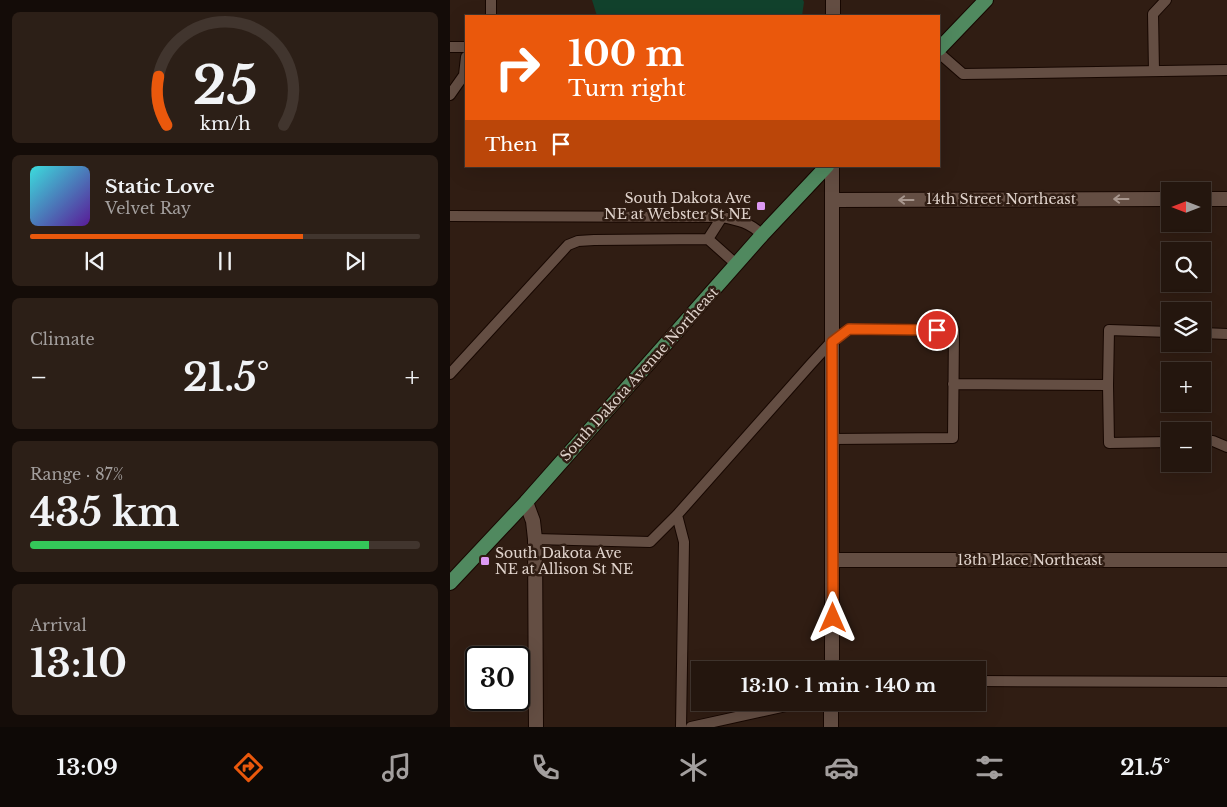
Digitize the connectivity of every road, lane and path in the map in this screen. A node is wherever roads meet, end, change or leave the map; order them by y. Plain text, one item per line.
1 (491, 0) edge
2 (833, 0) edge
3 (986, 0) edge
4 (1166, 0) edge
5 (491, 15) edge
6 (833, 15) edge
7 (450, 47) edge
8 (465, 47) edge
9 (940, 48) edge
10 (940, 54) edge
11 (465, 66) edge
12 (1227, 70) edge
13 (1154, 71) junction
14 (450, 96) edge
15 (826, 167) edge
16 (832, 167) edge
17 (1161, 199) edge
18 (1211, 199) edge
19 (1227, 199) edge
20 (833, 200) junction
21 (450, 216) edge
22 (722, 217) junction
23 (762, 235) junction
24 (708, 239) junction
25 (736, 264) junction
26 (1161, 332) edge
27 (1211, 333) edge
28 (1227, 334) edge
29 (832, 342) junction
30 (450, 374) edge
31 (954, 384) junction
32 (1108, 385) junction
33 (833, 439) junction
34 (1211, 441) edge
35 (1161, 442) edge
36 (1227, 446) edge
37 (526, 502) junction
38 (677, 515) junction
39 (535, 539) junction
40 (833, 560) junction
41 (1227, 560) edge
42 (450, 583) edge
43 (832, 661) edge
44 (986, 682) edge
45 (1227, 682) edge
46 (763, 711) edge
47 (831, 711) edge
48 (536, 727) edge
49 (681, 727) edge
50 (691, 727) edge
51 (831, 727) edge

1 - 5 lane
2 - 6 street
3 - 9 main road
4 - 13 lane
7 - 8 lane
10 - 13 lane
11 - 14 lane
12 - 13 lane
15 - 23 main road, South Dakota Avenue Northeast
16 - 20 street
17 -> 20 street, 14th Street Northeast
18 - 19 street
20 - 29 street
21 - 22 lane
22 - 23 lane
22 - 24 lane
23 - 25 main road, South Dakota Avenue Northeast
24 - 25 lane
24 - 30 lane
25 - 37 main road, South Dakota Avenue Northeast
26 - 32 lane
27 - 28 lane
29 - 31 lane
29 - 33 street
29 - 38 lane
31 - 32 lane
31 - 33 lane
32 - 35 lane
33 - 40 street
34 - 36 lane
37 - 39 street
37 - 42 main road, South Dakota Avenue Northeast
38 - 39 lane
38 - 49 lane
39 - 48 street
40 - 41 street, 13th Place Northeast
40 - 43 street
44 - 45 lane
46 - 50 lane
47 - 51 street

